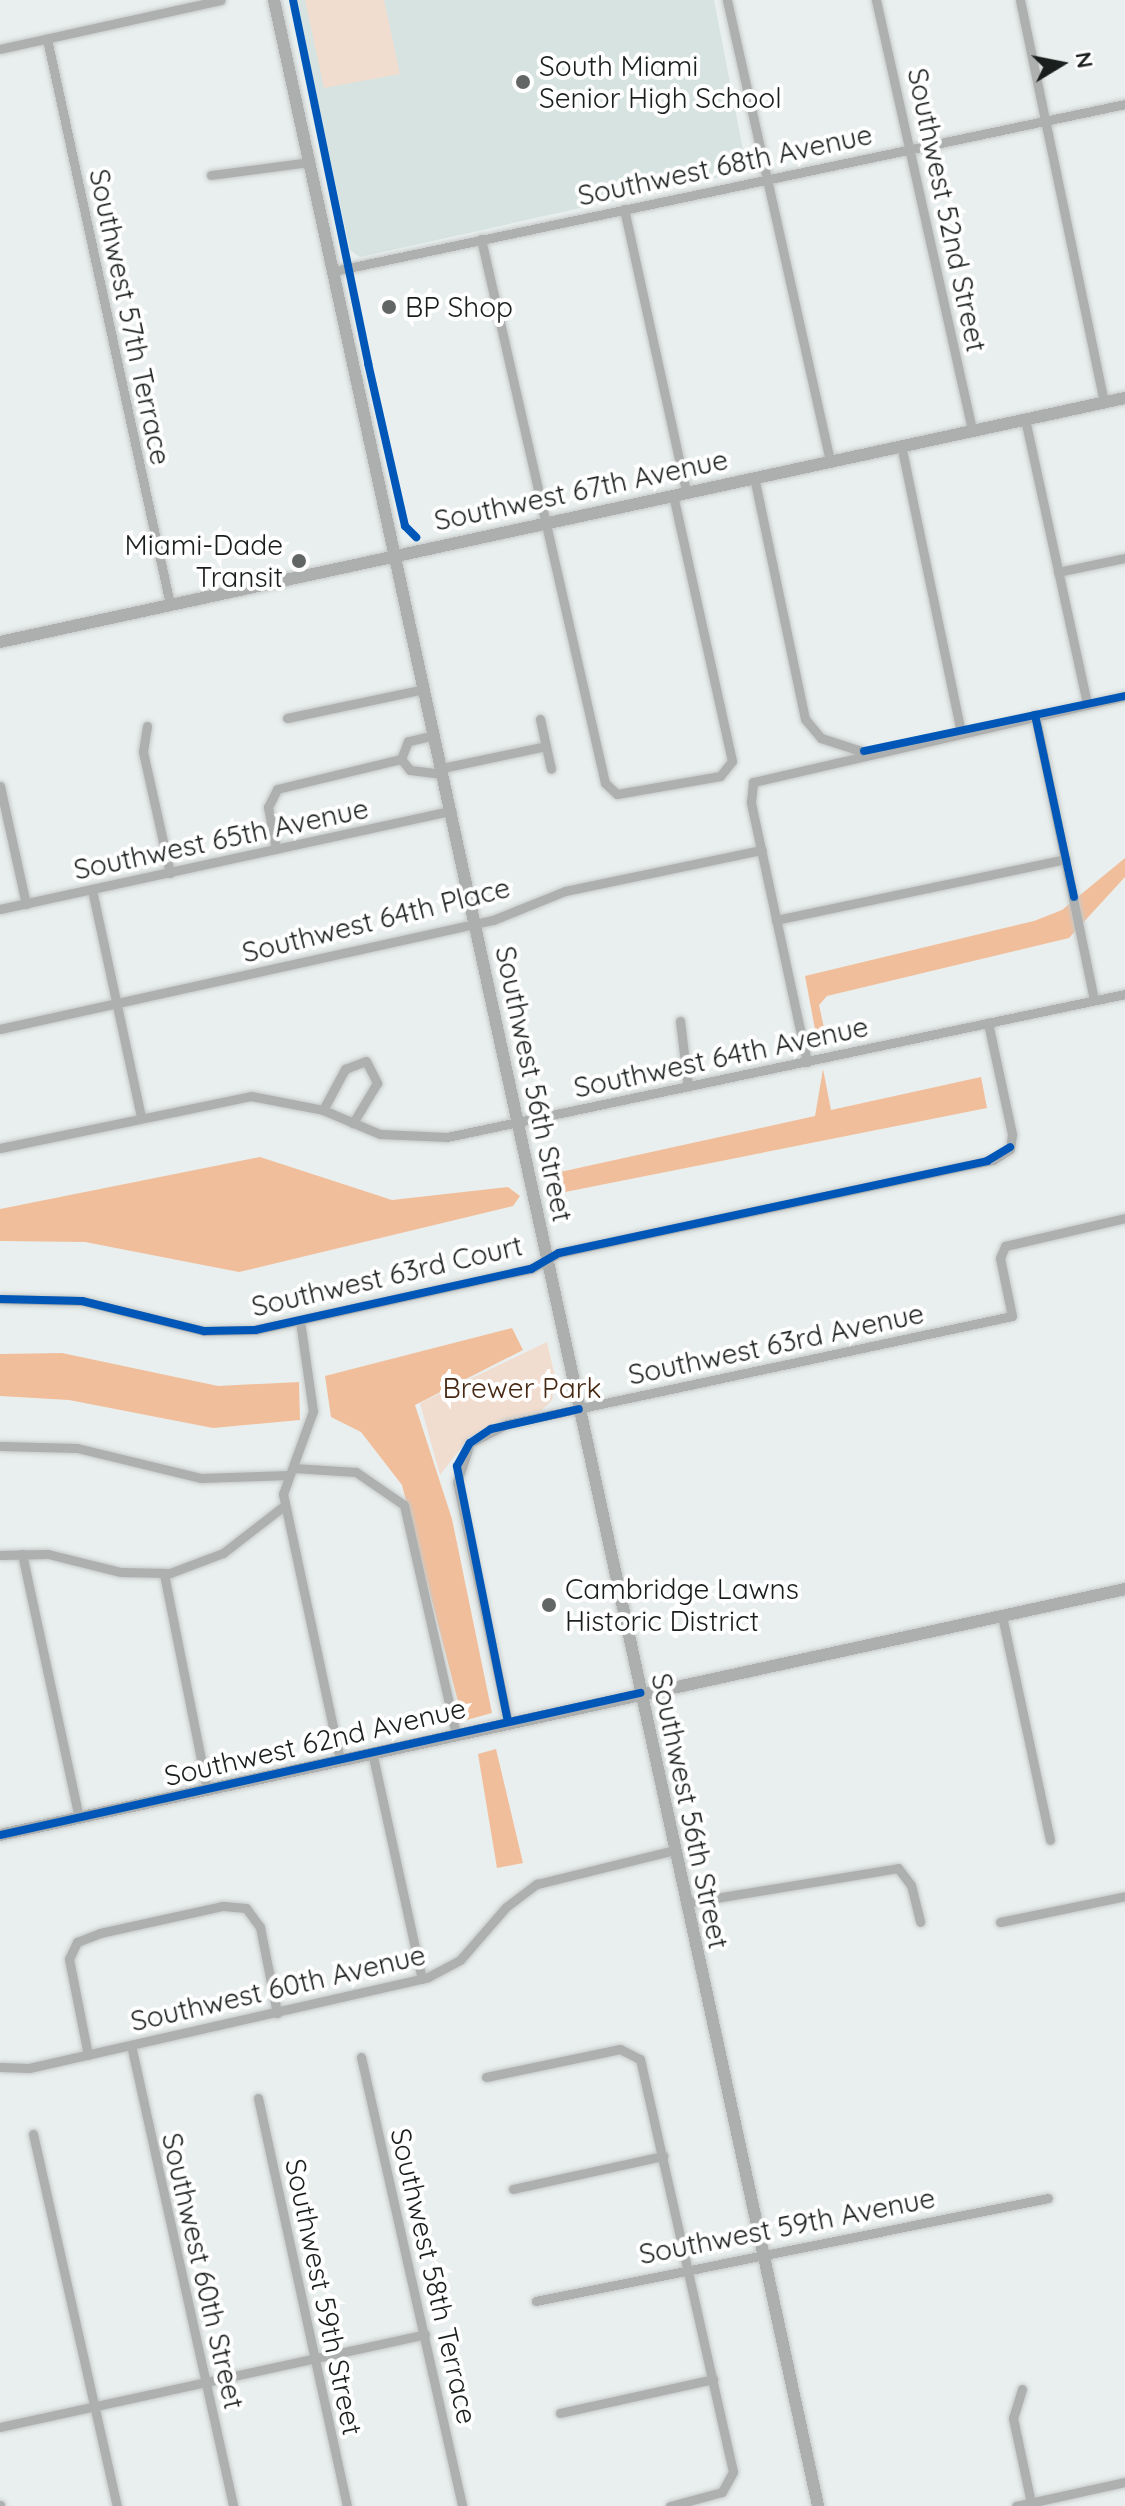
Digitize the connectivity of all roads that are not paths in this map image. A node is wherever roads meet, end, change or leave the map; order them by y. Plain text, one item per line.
1 (221, 0) edge
2 (274, 0) edge
3 (727, 0) edge
4 (876, 0) edge
5 (1020, 0) edge
6 (47, 39) junction
7 (0, 49) edge
8 (1125, 104) edge
9 (1045, 121) junction
10 (912, 148) junction
11 (310, 162) junction
12 (211, 175) dead end
13 (766, 179) junction
14 (624, 209) junction
15 (481, 239) junction
16 (334, 271) junction
17 (1125, 398) edge
18 (1104, 402) junction
19 (1025, 419) junction
20 (972, 430) junction
21 (901, 445) junction
22 (830, 460) junction
23 (754, 477) junction
24 (680, 492) junction
25 (547, 521) junction
26 (396, 555) junction
27 (1125, 558) edge
28 (1058, 572) junction
29 (170, 604) junction
30 (0, 642) edge
31 (425, 689) junction
32 (1125, 696) edge
33 (1087, 704) junction
34 (1035, 715) junction
35 (287, 718) dead end
36 (540, 719) dead end
37 (147, 726) dead end
38 (961, 731) junction
39 (435, 735) junction
40 (546, 746) junction
41 (864, 751) junction
42 (401, 759) junction
43 (551, 769) dead end
44 (443, 771) junction
45 (0, 786) edge
46 (451, 811) junction
47 (276, 849) junction
48 (762, 850) junction
49 (1066, 859) junction
50 (170, 873) junction
51 (92, 890) junction
52 (26, 904) junction
53 (0, 909) edge
54 (776, 920) junction
55 (475, 924) junction
56 (1125, 994) edge
57 (1094, 1000) junction
58 (116, 1003) junction
59 (680, 1021) dead end
60 (988, 1023) junction
61 (0, 1029) edge
62 (807, 1062) junction
63 (688, 1087) junction
64 (323, 1110) junction
65 (141, 1117) junction
66 (353, 1123) junction
67 (517, 1123) junction
68 (0, 1148) edge
69 (1125, 1218) edge
70 (547, 1260) junction
71 (0, 1299) edge
72 (300, 1321) junction
73 (579, 1409) junction
74 (0, 1446) edge
75 (291, 1472) junction
76 (285, 1505) junction
77 (22, 1554) junction
78 (0, 1555) edge
79 (164, 1574) junction
80 (1125, 1589) edge
81 (1002, 1616) junction
82 (640, 1693) junction
83 (508, 1722) junction
84 (456, 1734) junction
85 (372, 1752) junction
86 (340, 1759) junction
87 (207, 1789) junction
88 (79, 1817) junction
89 (0, 1835) edge
90 (1050, 1840) dead end
91 (674, 1850) junction
92 (1125, 1896) edge
93 (685, 1903) junction
94 (920, 1922) dead end
95 (1000, 1922) dead end
96 (422, 1979) junction
97 (277, 2013) junction
98 (131, 2045) junction
99 (88, 2055) junction
100 (361, 2057) dead end
101 (0, 2067) edge
102 (486, 2077) dead end
103 (258, 2098) dead end
104 (33, 2134) dead end
105 (663, 2156) junction
106 (513, 2189) dead end
107 (1048, 2198) dead end
108 (762, 2253) junction
109 (687, 2267) junction
110 (536, 2301) dead end
111 (425, 2334) junction
112 (314, 2358) junction
113 (713, 2379) junction
114 (205, 2381) junction
115 (1022, 2389) dead end
116 (94, 2405) junction
117 (560, 2413) dead end
118 (0, 2427) edge
119 (1125, 2482) edge
120 (1065, 2501) edge
121 (1031, 2503) junction
122 (117, 2506) edge
123 (233, 2506) edge
124 (347, 2506) edge
125 (462, 2506) edge
126 (670, 2506) edge
127 (818, 2506) edge
128 (1016, 2506) edge

1 - 6 street
2 - 11 main road, Southwest 56th Street
3 - 13 street
4 - 10 street, Southwest 52nd Street
5 - 9 street
6 - 7 street
6 - 29 street, Southwest 57th Terrace
8 - 9 street, Southwest 68th Avenue
9 - 10 street, Southwest 68th Avenue
9 - 18 street
10 - 13 street, Southwest 68th Avenue
10 - 20 street, Southwest 52nd Street
11 - 12 street
11 - 16 main road, Southwest 56th Street
13 - 14 street, Southwest 68th Avenue
13 - 22 street
14 - 15 street, Southwest 68th Avenue
14 - 24 street
15 - 16 street, Southwest 68th Avenue
15 - 25 street
16 - 26 main road, Southwest 56th Street
17 - 18 main road, Southwest 67th Avenue
18 - 19 main road, Southwest 67th Avenue
19 - 20 main road, Southwest 67th Avenue
19 - 28 street
20 - 21 main road, Southwest 67th Avenue
21 - 22 main road, Southwest 67th Avenue
21 - 38 street
22 - 23 main road, Southwest 67th Avenue
23 - 24 main road, Southwest 67th Avenue
23 - 41 street
24 - 25 main road, Southwest 67th Avenue
24 - 25 street
25 - 26 main road, Southwest 67th Avenue
26 - 29 main road, Southwest 67th Avenue
26 - 31 main road, Southwest 56th Street
27 - 28 street
28 - 33 street
29 - 30 main road, Southwest 67th Avenue
31 - 35 street
31 - 39 main road, Southwest 56th Street
32 - 33 street
33 - 34 street
34 - 38 street
34 - 49 street
36 - 40 street
37 - 50 street
38 - 41 street
39 - 42 street
39 - 44 main road, Southwest 56th Street
40 - 43 street
40 - 44 street
41 - 48 street
42 - 44 street
42 - 47 street
44 - 46 main road, Southwest 56th Street
45 - 52 street
46 - 47 street, Southwest 65th Avenue
46 - 55 main road, Southwest 56th Street
47 - 50 street, Southwest 65th Avenue
48 - 54 street
48 - 55 street, Southwest 64th Place
49 - 54 street
49 - 57 street
50 - 51 street, Southwest 65th Avenue
51 - 52 street, Southwest 65th Avenue
51 - 58 street
52 - 53 street, Southwest 65th Avenue
54 - 62 street
55 - 58 street, Southwest 64th Place
55 - 67 main road, Southwest 56th Street
56 - 57 street, Southwest 64th Avenue
57 - 60 street, Southwest 64th Avenue
58 - 61 street, Southwest 64th Place
58 - 65 street
59 - 63 street
60 - 62 street, Southwest 64th Avenue
60 - 70 street, Southwest 63rd Court
62 - 63 street, Southwest 64th Avenue
63 - 67 street, Southwest 64th Avenue
64 - 65 street, Southwest 64th Avenue
64 - 66 street, Southwest 64th Avenue
64 - 66 street
65 - 68 street, Southwest 64th Avenue
66 - 67 street, Southwest 64th Avenue
67 - 70 main road, Southwest 56th Street
69 - 73 street, Southwest 63rd Avenue
70 - 72 street, Southwest 63rd Court
70 - 73 main road, Southwest 56th Street
71 - 72 street, Southwest 63rd Court
72 - 75 street
73 - 82 main road, Southwest 56th Street
73 - 83 street, Southwest 63rd Avenue
74 - 75 street
75 - 76 street
75 - 84 street
76 - 79 street
76 - 86 street
77 - 78 street
77 - 79 street
77 - 88 street
79 - 87 street
80 - 81 main road, Southwest 62nd Avenue
81 - 82 main road, Southwest 62nd Avenue
81 - 90 street
82 - 83 main road, Southwest 62nd Avenue
82 - 91 main road, Southwest 56th Street
83 - 84 main road, Southwest 62nd Avenue
84 - 85 main road, Southwest 62nd Avenue
85 - 86 main road, Southwest 62nd Avenue
85 - 96 street
86 - 87 main road, Southwest 62nd Avenue
87 - 88 main road, Southwest 62nd Avenue
88 - 89 main road, Southwest 62nd Avenue
91 - 93 main road, Southwest 56th Street
91 - 96 street, Southwest 60th Avenue
92 - 95 street
93 - 94 street
93 - 108 main road, Southwest 56th Street
96 - 97 street, Southwest 60th Avenue
97 - 98 street, Southwest 60th Avenue
97 - 99 street
98 - 99 street, Southwest 60th Avenue
98 - 114 street, Southwest 60th Street
99 - 101 street, Southwest 60th Avenue
100 - 111 street, Southwest 58th Terrace
102 - 105 street
103 - 112 street, Southwest 59th Street
104 - 116 street
105 - 106 street
105 - 109 street
107 - 108 street, Southwest 59th Avenue
108 - 109 street, Southwest 59th Avenue
108 - 127 main road, Southwest 56th Street
109 - 110 street, Southwest 59th Avenue
109 - 113 street
111 - 112 street
111 - 125 street, Southwest 58th Terrace
112 - 114 street
112 - 124 street, Southwest 59th Street
113 - 117 street
113 - 126 street
114 - 116 street
114 - 123 street, Southwest 60th Street
115 - 121 street
116 - 118 street
116 - 122 street
119 - 120 street
120 - 121 street
121 - 128 street

